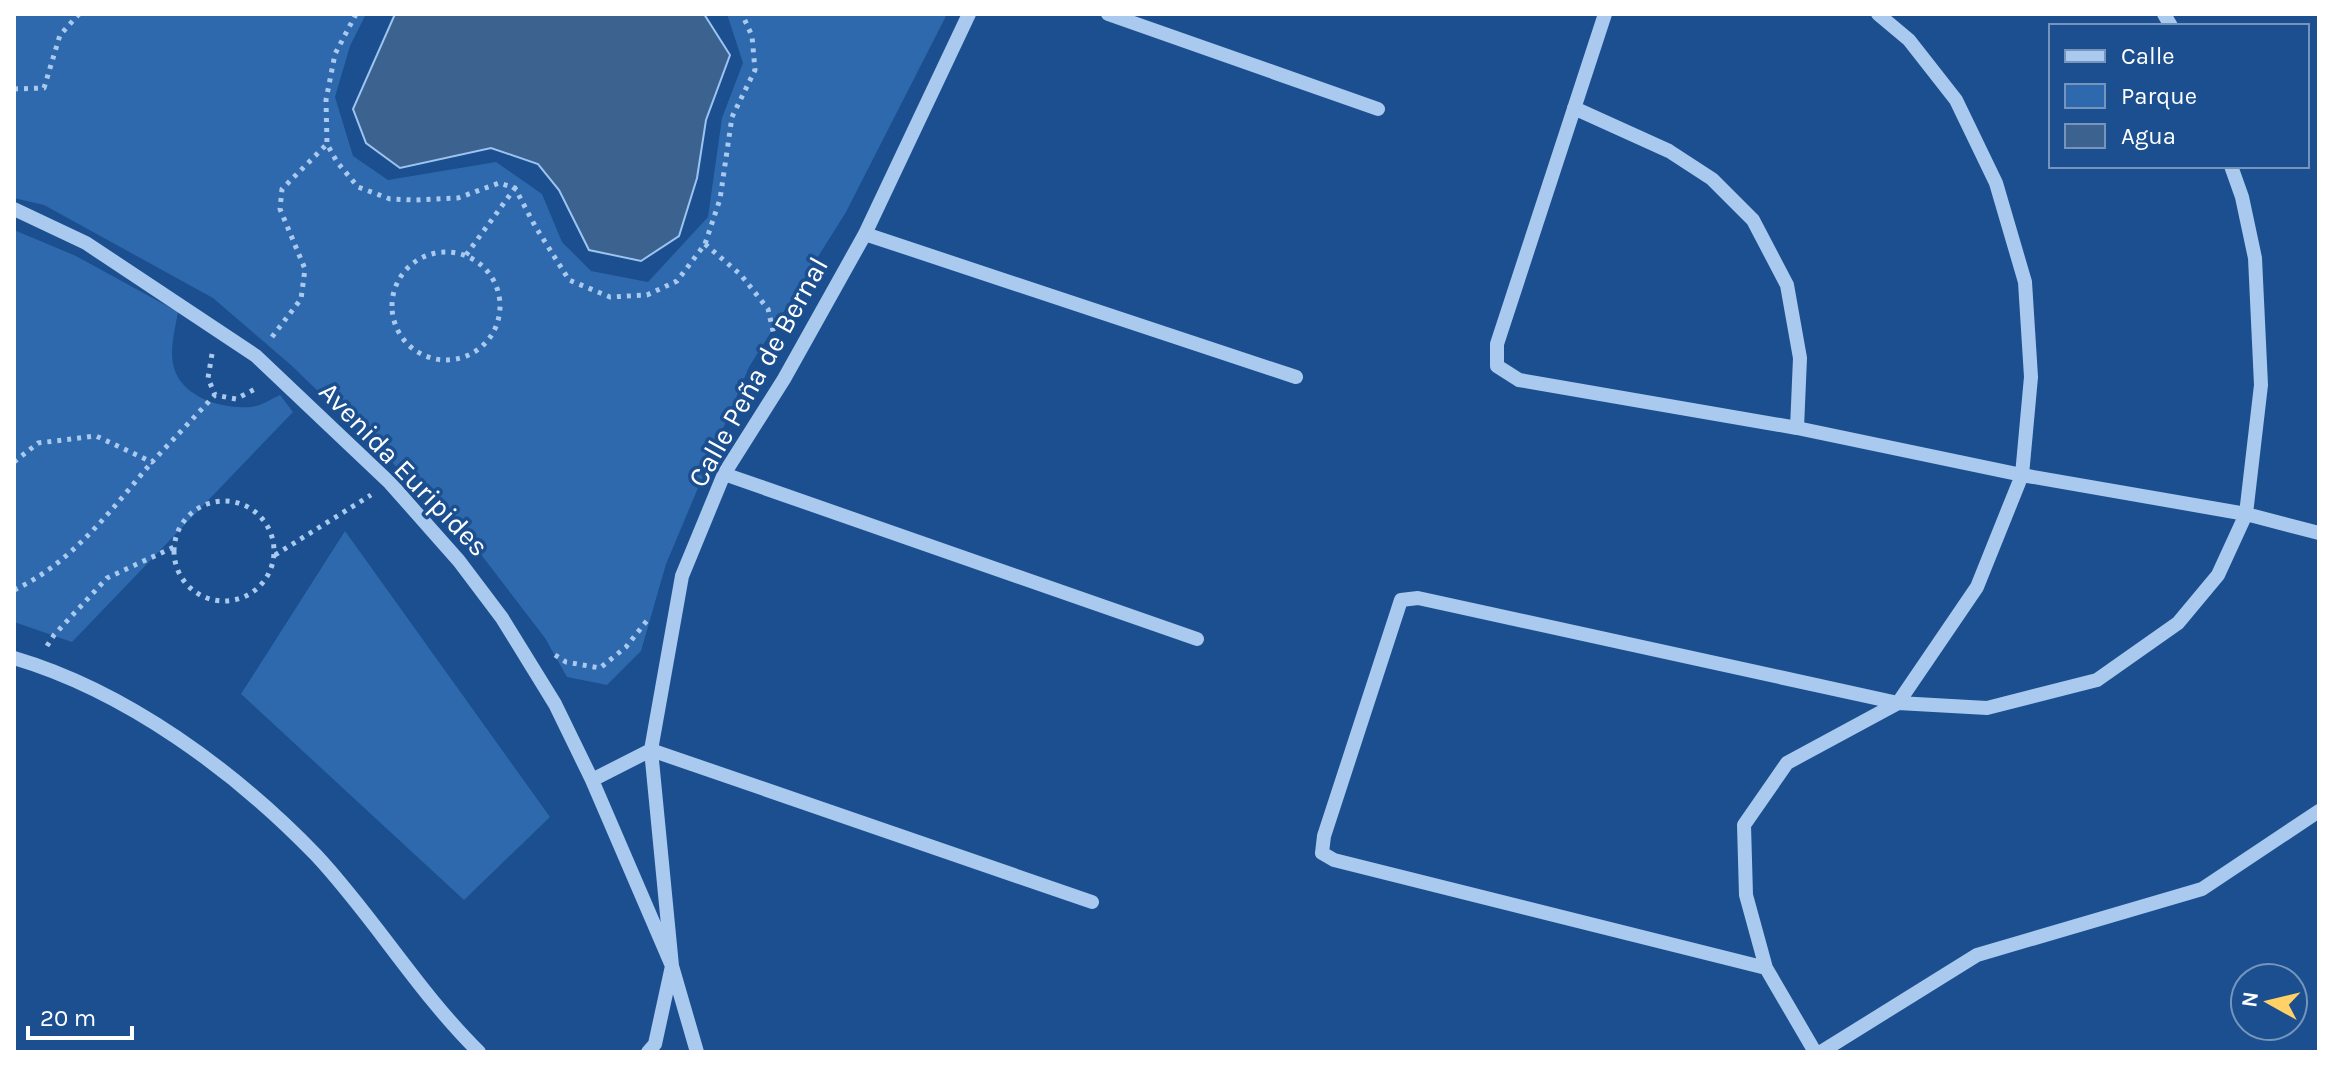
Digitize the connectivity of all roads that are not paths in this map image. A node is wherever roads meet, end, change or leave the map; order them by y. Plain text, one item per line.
1 (969, 14) edge
2 (1108, 14) edge
3 (1605, 14) edge
4 (1878, 14) edge
5 (1574, 108) junction
6 (1378, 109) dead end
7 (2232, 168) edge
8 (14, 209) edge
9 (865, 234) junction
10 (1296, 377) dead end
11 (1797, 428) junction
12 (724, 474) junction
13 (2022, 475) junction
14 (2246, 514) junction
15 (2319, 533) edge
16 (1197, 639) dead end
17 (14, 658) edge
18 (1898, 703) junction
19 (651, 750) junction
20 (592, 780) junction
21 (2319, 811) edge
22 (1092, 902) dead end
23 (672, 966) junction
24 (1766, 968) junction
25 (479, 1052) edge
26 (648, 1052) edge
27 (697, 1052) edge
28 (1815, 1052) edge
29 (1821, 1052) edge

1 - 9 street, Calle Peña de Bernal
2 - 6 street
3 - 5 street
4 - 13 street
5 - 11 street
5 - 11 street
7 - 14 street
8 - 20 street, Avenida Euripides
9 - 10 street
9 - 12 street, Calle Peña de Bernal
11 - 13 street
12 - 16 street
12 - 19 street, Calle Peña de Bernal
13 - 14 street
13 - 18 street
14 - 15 street
14 - 18 street
17 - 25 street
18 - 24 street
18 - 24 street
19 - 20 street
19 - 22 street
19 - 23 street, Calle Peña de Bernal
20 - 23 street, Avenida Euripides
21 - 29 street
23 - 26 street
23 - 27 street
24 - 28 street

